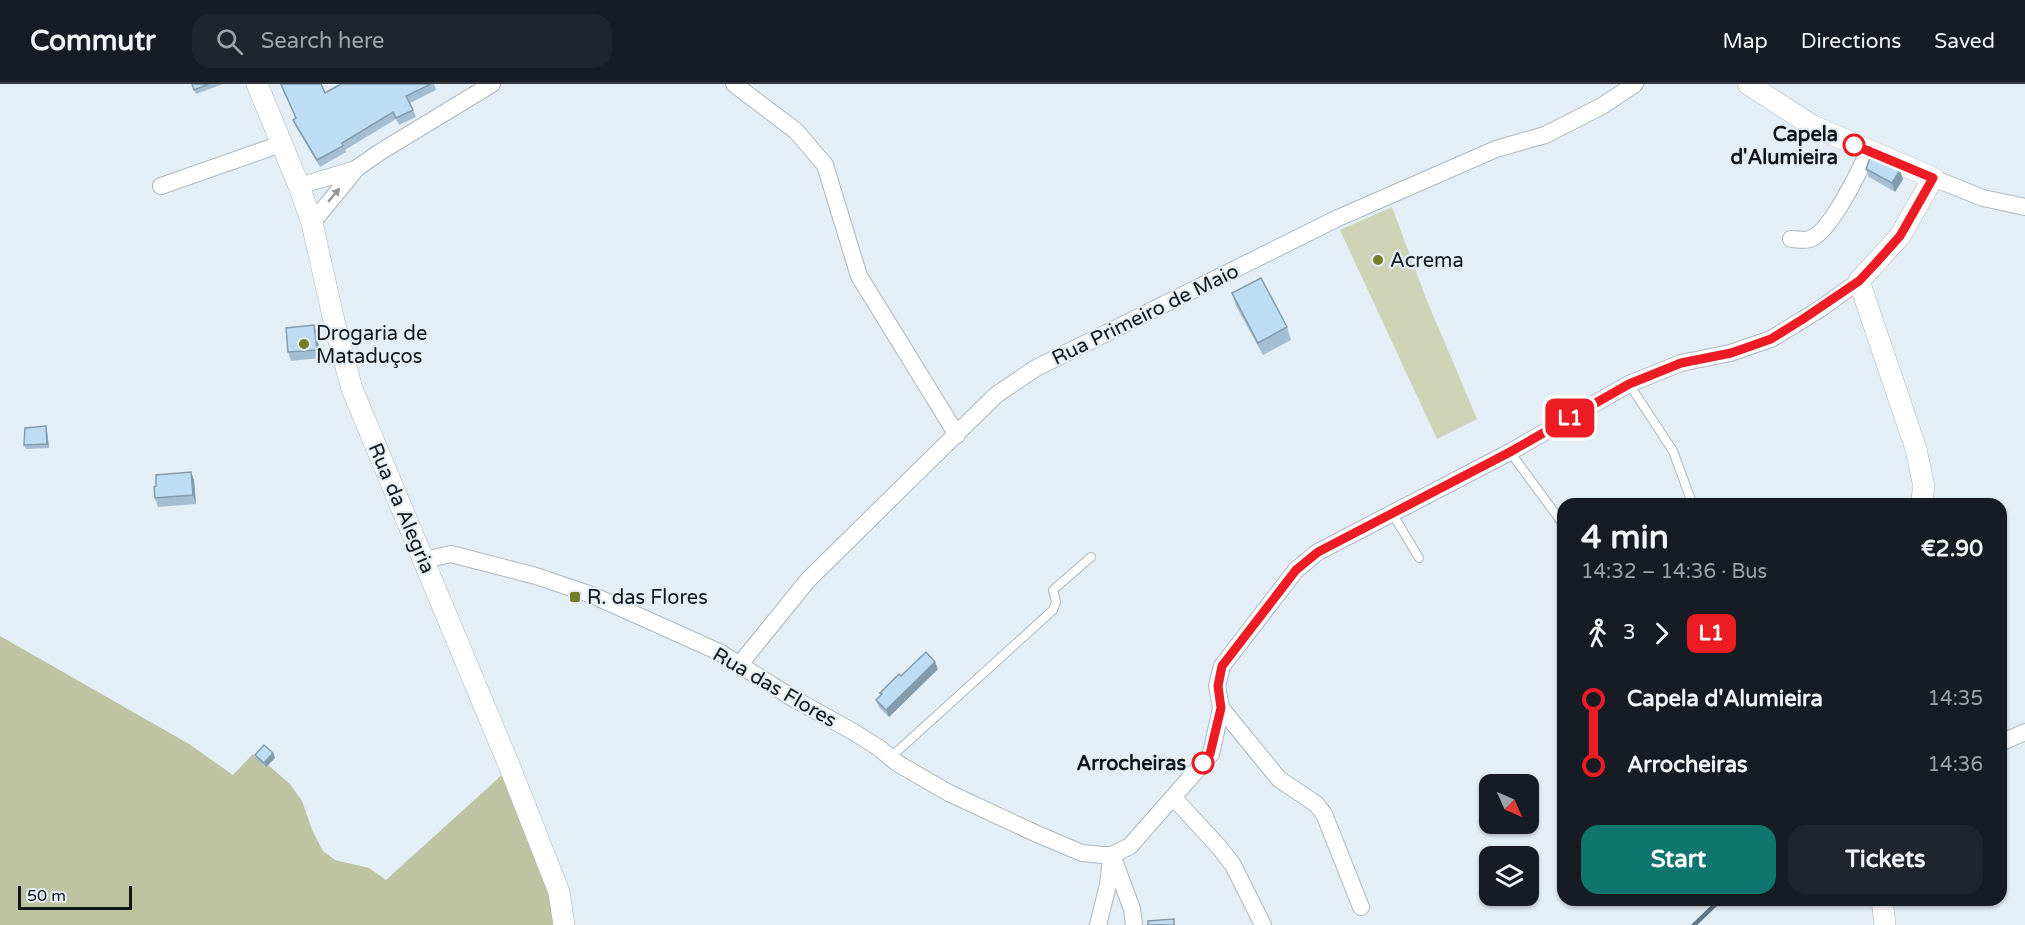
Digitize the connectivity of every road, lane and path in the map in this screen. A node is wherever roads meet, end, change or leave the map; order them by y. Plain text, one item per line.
1 (257, 84) edge
2 (492, 84) edge
3 (734, 84) edge
4 (1635, 84) edge
5 (1748, 84) edge
6 (281, 144) junction
7 (1869, 150) junction
8 (357, 168) junction
9 (1933, 178) junction
10 (161, 186) dead end
11 (299, 186) junction
12 (2025, 207) edge
13 (312, 223) junction
14 (1791, 239) dead end
15 (1859, 281) junction
16 (1629, 384) junction
17 (957, 435) junction
18 (1510, 452) junction
19 (1690, 498) edge
20 (1922, 498) edge
21 (1392, 512) junction
22 (1557, 516) edge
23 (1091, 557) dead end
24 (1419, 558) dead end
25 (424, 560) junction
26 (740, 664) junction
27 (1221, 708) junction
28 (2025, 732) edge
29 (2007, 739) edge
30 (891, 757) junction
31 (1173, 797) junction
32 (1112, 855) junction
33 (1883, 906) edge
34 (1361, 907) dead end
35 (564, 925) edge
36 (1098, 925) edge
37 (1134, 925) edge
38 (1263, 925) edge
39 (1885, 925) edge

1 - 6 street, Rua da Alegria
2 - 8 street
3 - 17 street
4 - 17 street, Rua Primeiro de Maio
5 - 7 street
6 - 10 street
6 - 11 street, Rua da Alegria
7 - 9 street
7 - 14 street
8 - 11 street
13 -> 8 street
9 - 12 street
9 - 15 street
11 - 13 street, Rua da Alegria
13 - 25 street, Rua da Alegria
15 - 16 street
15 - 20 street
16 - 18 street
16 - 19 lane
17 - 26 street, Rua Primeiro de Maio
18 - 21 street
18 - 22 lane
21 - 24 lane
21 - 27 street
23 - 30 lane
25 - 26 street, Rua das Flores
25 - 35 street, Rua da Alegria
26 - 30 street, Rua das Flores
27 - 31 street
27 - 34 street
28 - 29 street
30 - 32 street, Rua das Flores
31 - 32 street
31 - 38 street
32 - 36 street
32 - 37 street
33 - 39 street

